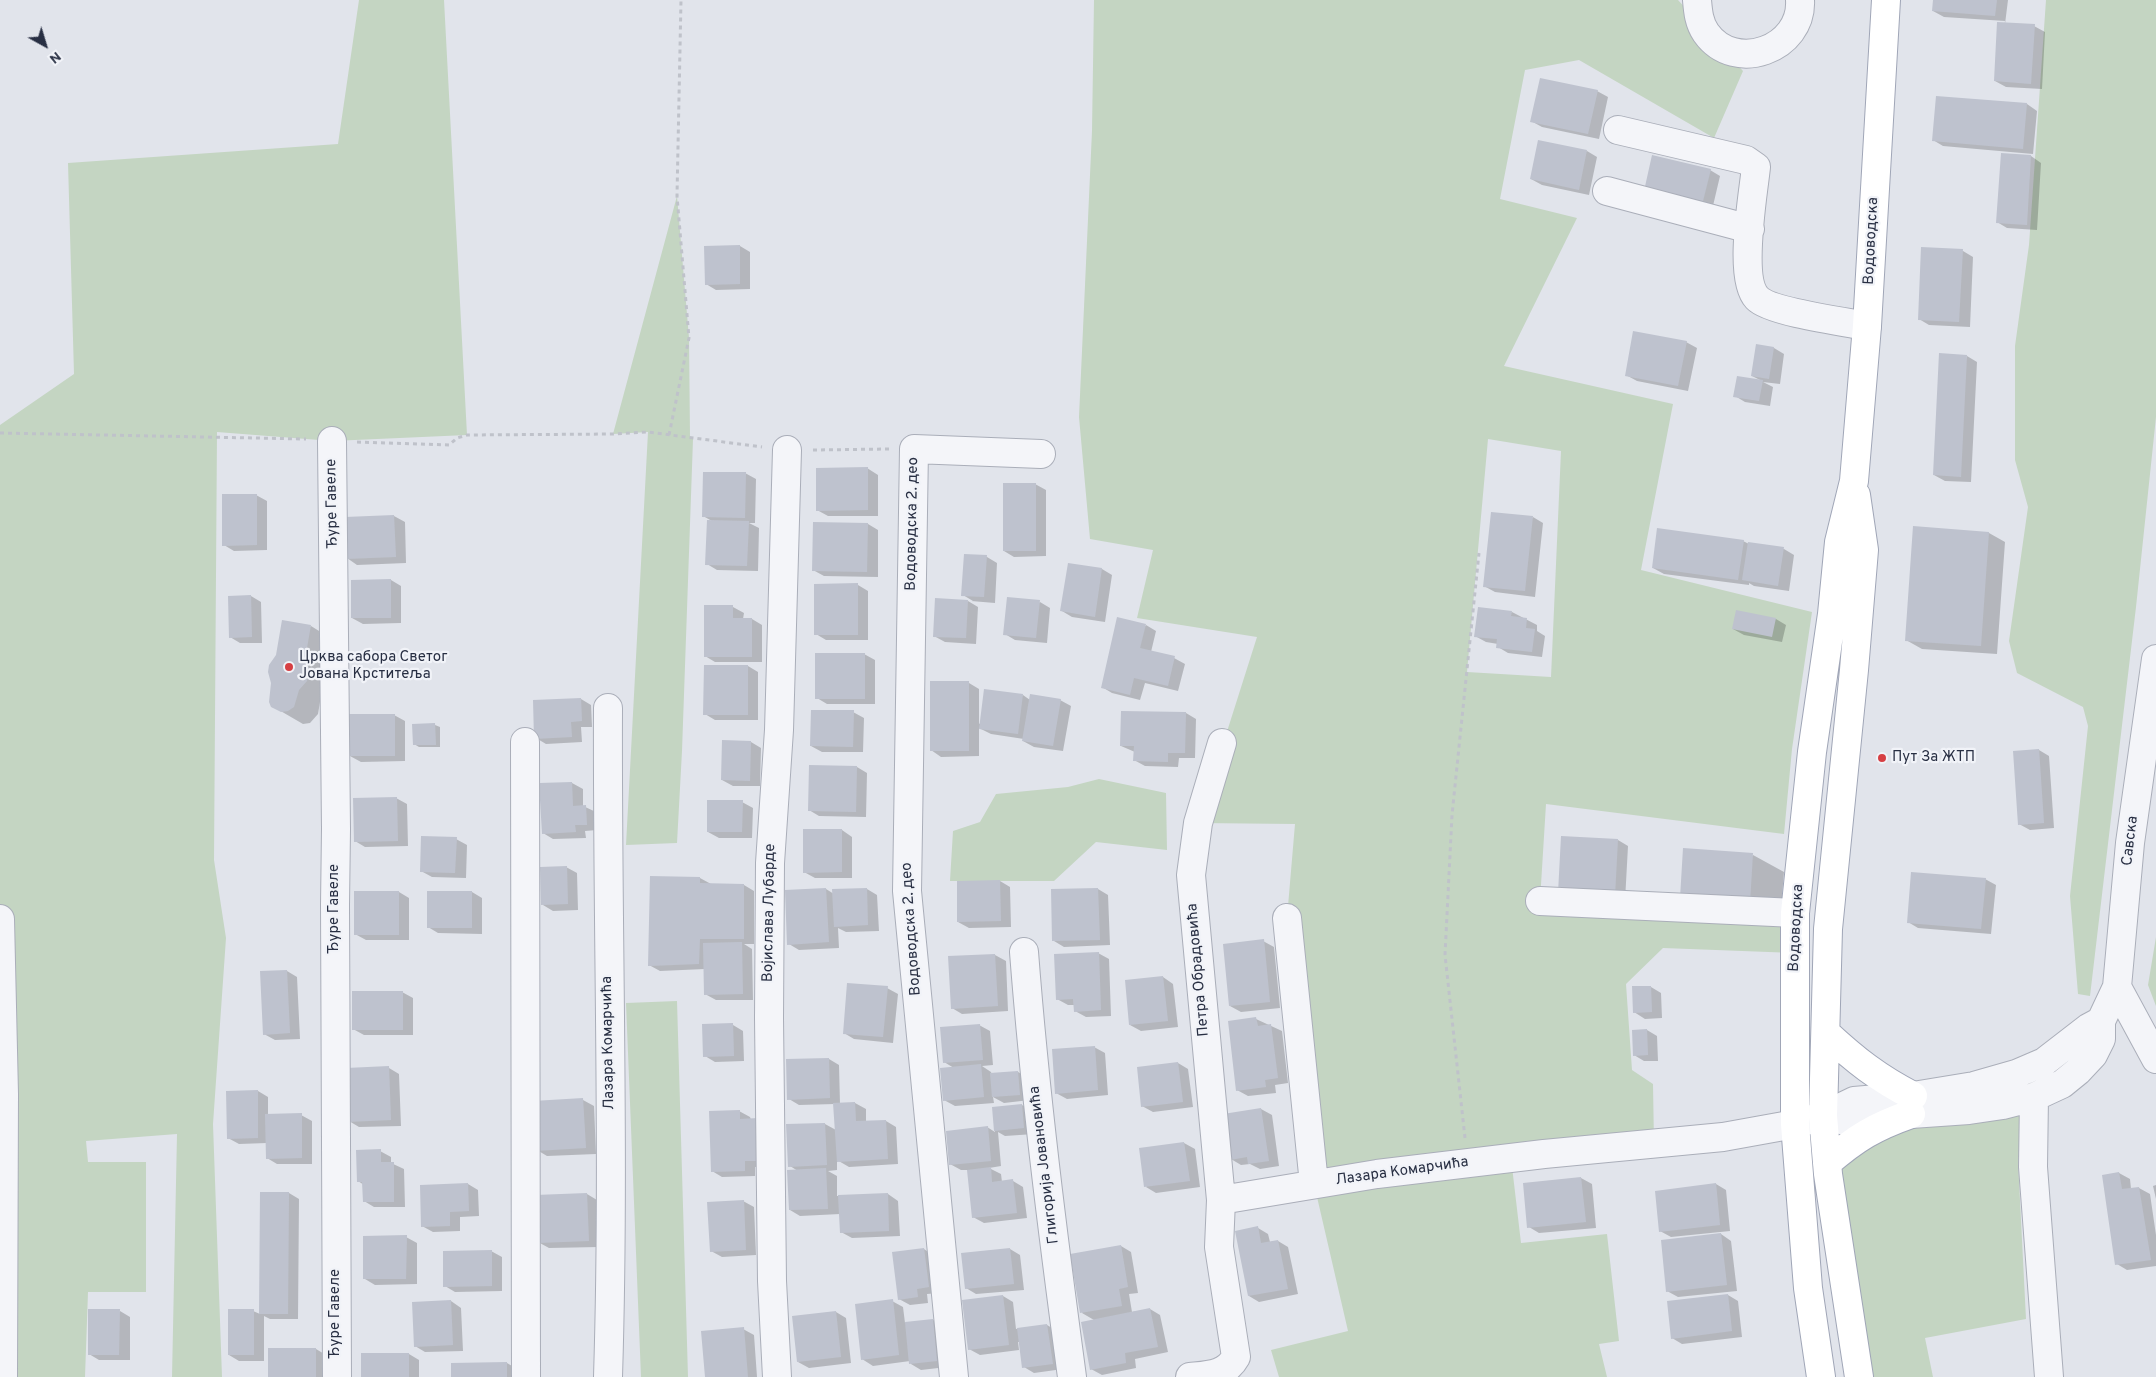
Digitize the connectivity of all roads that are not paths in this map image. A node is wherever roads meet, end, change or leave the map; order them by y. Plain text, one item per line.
1 (1697, 0) edge
2 (1800, 0) edge
3 (1886, 0) edge
4 (1618, 130) dead end
5 (1607, 191) dead end
6 (1750, 229) junction
7 (1867, 326) junction
8 (332, 441) road end
9 (787, 450) road end
10 (1041, 454) dead end
11 (1854, 481) junction
12 (2156, 660) edge
13 (608, 708) dead end
14 (525, 742) dead end
15 (1222, 743) dead end
16 (1540, 901) dead end
17 (1796, 913) junction
18 (1287, 918) dead end
19 (0, 919) edge
20 (1024, 952) dead end
21 (2117, 987) junction
22 (2101, 1021) junction
23 (1826, 1034) junction
24 (2156, 1059) edge
25 (2034, 1097) junction
26 (1912, 1105) junction
27 (1823, 1116) junction
28 (1795, 1124) junction
29 (1827, 1163) junction
30 (1314, 1184) junction
31 (1221, 1200) junction
32 (3, 1377) edge
33 (337, 1377) edge
34 (526, 1377) edge
35 (608, 1377) edge
36 (777, 1377) edge
37 (954, 1377) edge
38 (1072, 1377) edge
39 (1190, 1377) edge
40 (1821, 1377) edge
41 (1859, 1377) edge
42 (2049, 1377) edge

1 - 2 street
3 - 7 main road, Водоводска
4 - 6 street
5 - 6 street
6 - 7 street
7 - 11 main road, Водоводска
8 - 33 street, Ђуре Гавеле
9 - 36 street, Војислава Лубарде
10 - 37 street, Водоводска 2. део
11 - 17 main road, Водоводска
11 - 23 main road, Водоводска
12 - 21 street, Савска
13 - 35 street, Лазара Комарчића
14 - 34 street
15 - 31 street, Петра Обрадовића
16 - 17 street
17 - 28 main road, Водоводска
18 - 30 street
19 - 32 street
20 - 38 street, Глигорија Јовановића
21 - 22 street, Савска
21 - 24 street
22 - 25 street, Савска
22 - 26 street, Савска
23 - 26 main road
23 - 27 main road, Водоводска
25 - 26 street, Савска
25 - 42 street
26 - 27 street, Савска
26 - 29 main road
27 - 28 street, Савска
27 - 29 main road, Водоводска
28 - 30 street, Лазара Комарчића
28 - 40 main road, Водоводска
29 - 41 main road, Водоводска
30 - 31 street, Лазара Комарчића
31 - 39 street

